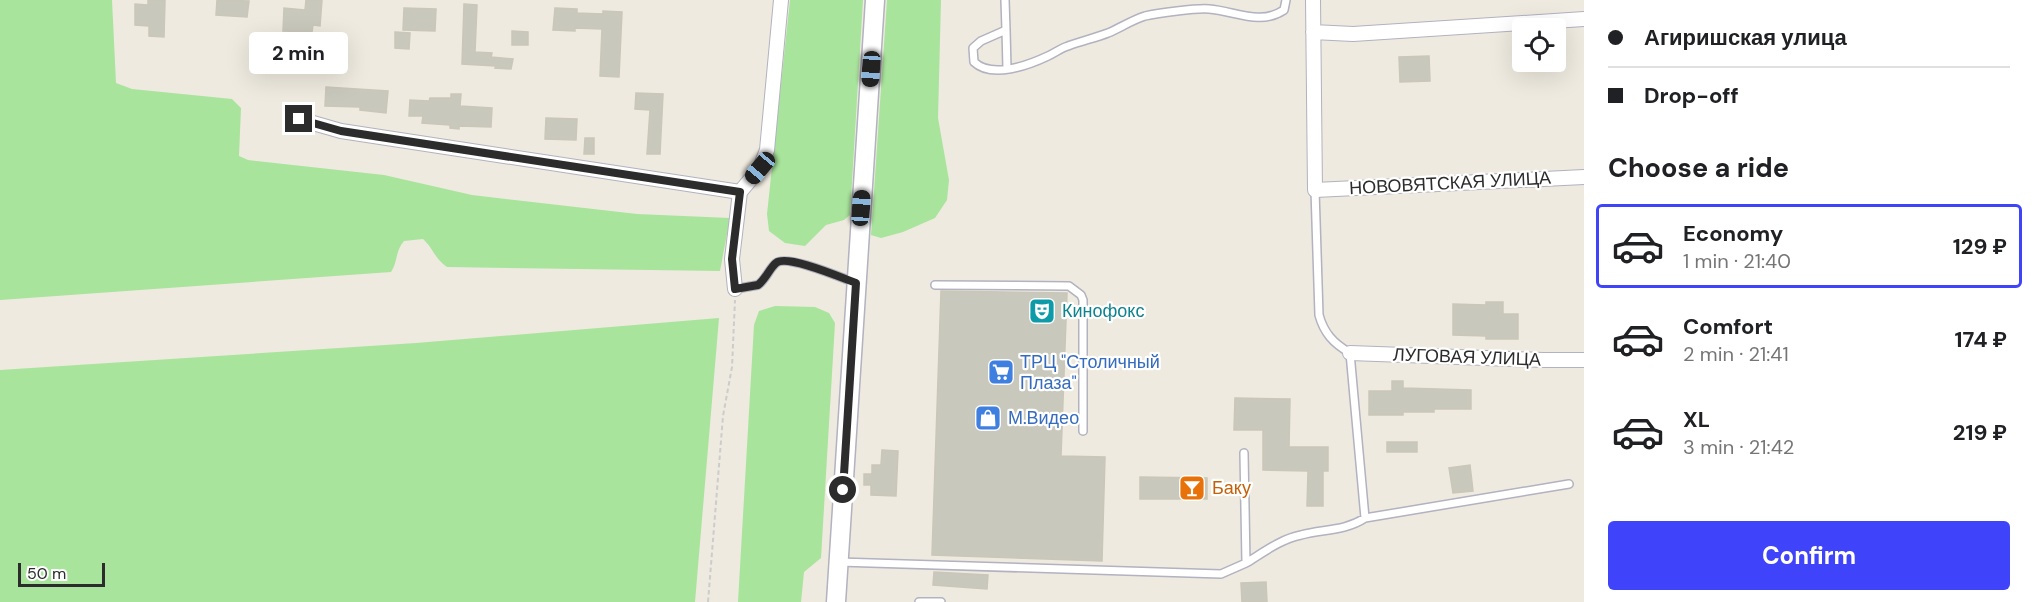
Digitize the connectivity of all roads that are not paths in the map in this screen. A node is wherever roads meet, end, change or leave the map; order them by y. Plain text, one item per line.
1 (781, 0) edge
2 (875, 0) edge
3 (1005, 0) edge
4 (1286, 0) edge
5 (1313, 0) edge
6 (1584, 19) edge
7 (1006, 30) junction
8 (1313, 33) junction
9 (1007, 69) junction
10 (299, 119) dead end
11 (1584, 177) edge
12 (1315, 190) junction
13 (740, 192) junction
14 (856, 283) junction
15 (935, 285) dead end
16 (735, 289) joint
17 (1350, 353) junction
18 (1584, 360) edge
19 (1083, 431) dead end
20 (1244, 453) dead end
21 (1569, 484) dead end
22 (1365, 518) junction
23 (839, 562) junction
24 (1246, 562) junction
25 (836, 602) edge
26 (919, 602) edge
27 (940, 602) edge

1 - 13 street
2 - 14 street
3 - 7 lane
4 - 9 lane
5 - 8 street
6 - 8 street
7 - 9 lane
7 - 9 lane
8 - 12 street
10 - 13 street
11 - 12 street, НОВОВЯТСКАЯ УЛИЦА
12 - 17 lane
13 - 16 street
14 - 16 lane
14 - 23 street
15 - 19 lane
17 - 18 street, ЛУГОВАЯ УЛИЦА
17 - 22 lane
20 - 24 lane
21 - 22 lane
22 - 24 lane
23 - 24 lane
23 - 25 street
26 - 27 lane

